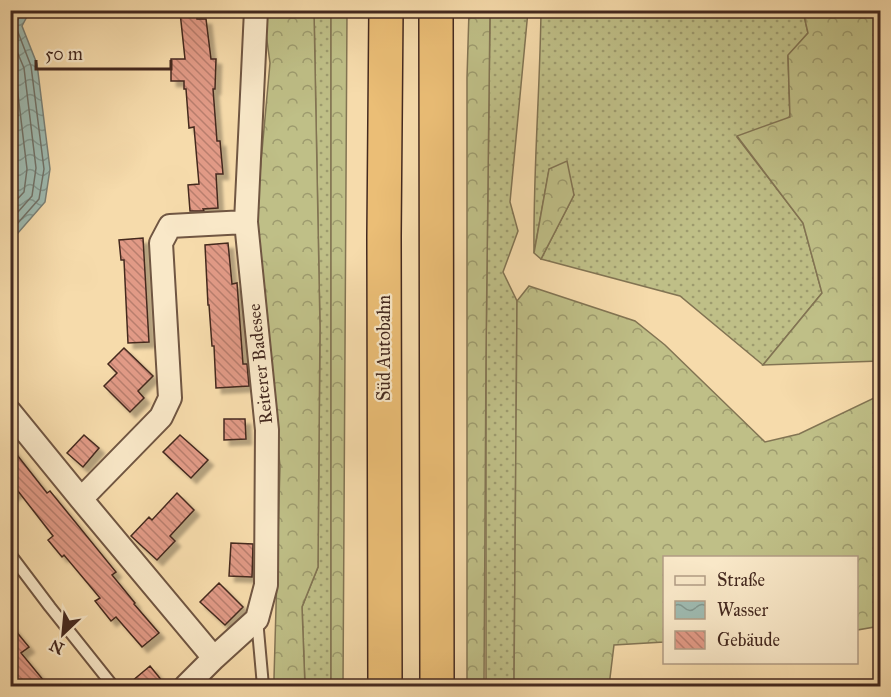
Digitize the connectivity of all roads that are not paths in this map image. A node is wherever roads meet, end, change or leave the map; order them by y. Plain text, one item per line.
1 (256, 10) edge
2 (386, 10) edge
3 (436, 10) edge
4 (246, 222) junction
5 (10, 412) edge
6 (81, 499) junction
7 (10, 554) edge
8 (257, 619) junction
9 (214, 658) junction
10 (113, 687) edge
11 (186, 687) edge
12 (263, 687) edge
13 (386, 687) edge
14 (437, 687) edge

1 - 4 street, Reiterer Badesee
2 - 13 highway, Süd Autobahn
3 - 14 highway
4 - 6 street
4 - 8 street, Reiterer Badesee
5 - 6 street
6 - 9 street
7 - 10 lane
8 - 9 street
8 - 12 lane
9 - 11 street

